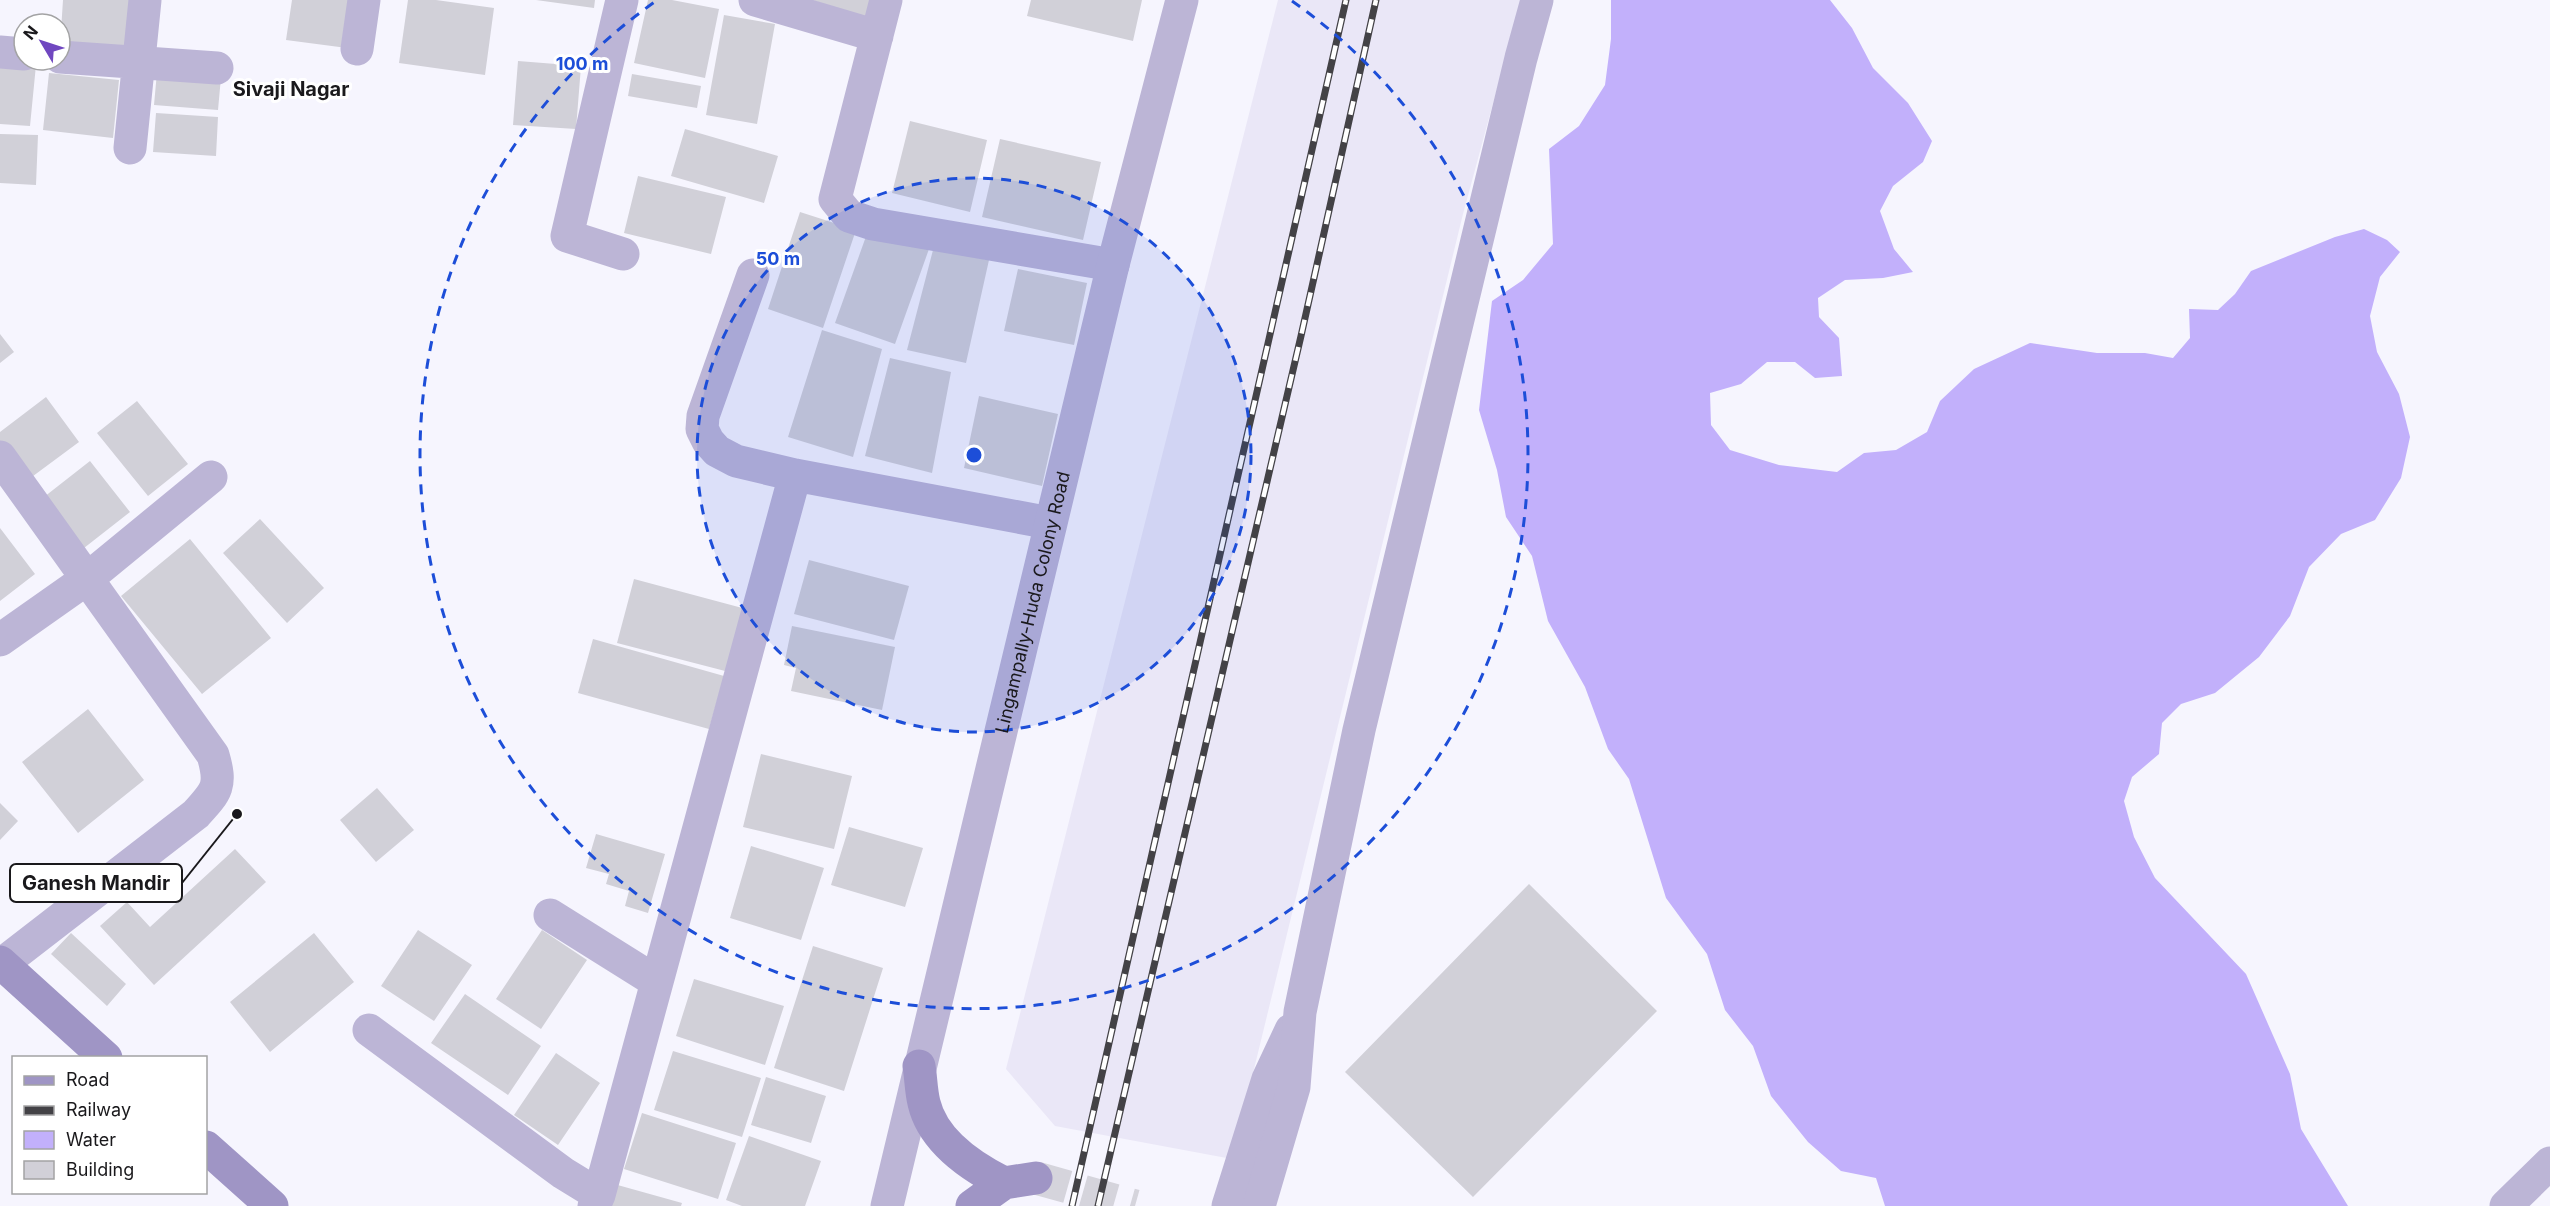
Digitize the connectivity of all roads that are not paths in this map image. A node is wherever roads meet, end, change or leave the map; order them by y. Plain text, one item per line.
1 (145, 0) edge
2 (364, 0) edge
3 (622, 0) edge
4 (755, 0) edge
5 (886, 0) edge
6 (1182, 0) edge
7 (1537, 0) edge
8 (877, 36) junction
9 (357, 49) dead end
10 (72, 58) edge
11 (139, 63) junction
12 (217, 68) dead end
13 (130, 148) dead end
14 (623, 254) dead end
15 (1113, 265) junction
16 (753, 274) dead end
17 (0, 457) edge
18 (795, 475) junction
19 (211, 477) dead end
20 (1050, 523) junction
21 (88, 578) junction
22 (0, 640) edge
23 (550, 915) dead end
24 (1, 963) edge
25 (657, 982) junction
26 (1300, 1012) junction
27 (369, 1030) dead end
28 (104, 1056) edge
29 (919, 1066) junction
30 (207, 1148) edge
31 (2550, 1163) edge
32 (597, 1201) edge
33 (272, 1206) edge
34 (886, 1206) edge
35 (972, 1206) edge
36 (1228, 1206) edge
37 (1259, 1206) edge
38 (2506, 1206) edge

1 - 11 street
2 - 9 street
3 - 14 street
4 - 8 street
5 - 8 street
6 - 15 street, Lingampally-Huda Colony Road
7 - 26 street
8 - 15 street
10 - 11 street
11 - 12 street
11 - 13 street
15 - 20 street, Lingampally-Huda Colony Road
16 - 18 street
17 - 21 street
18 - 20 street
18 - 25 street
19 - 21 street
20 - 29 street, Lingampally-Huda Colony Road
21 - 22 street
21 - 24 street
23 - 25 street
24 - 28 main road
25 - 32 street
26 - 36 street
26 - 37 street
27 - 32 street
29 - 34 street, Lingampally-Huda Colony Road
29 - 35 main road
30 - 33 main road
31 - 38 street

